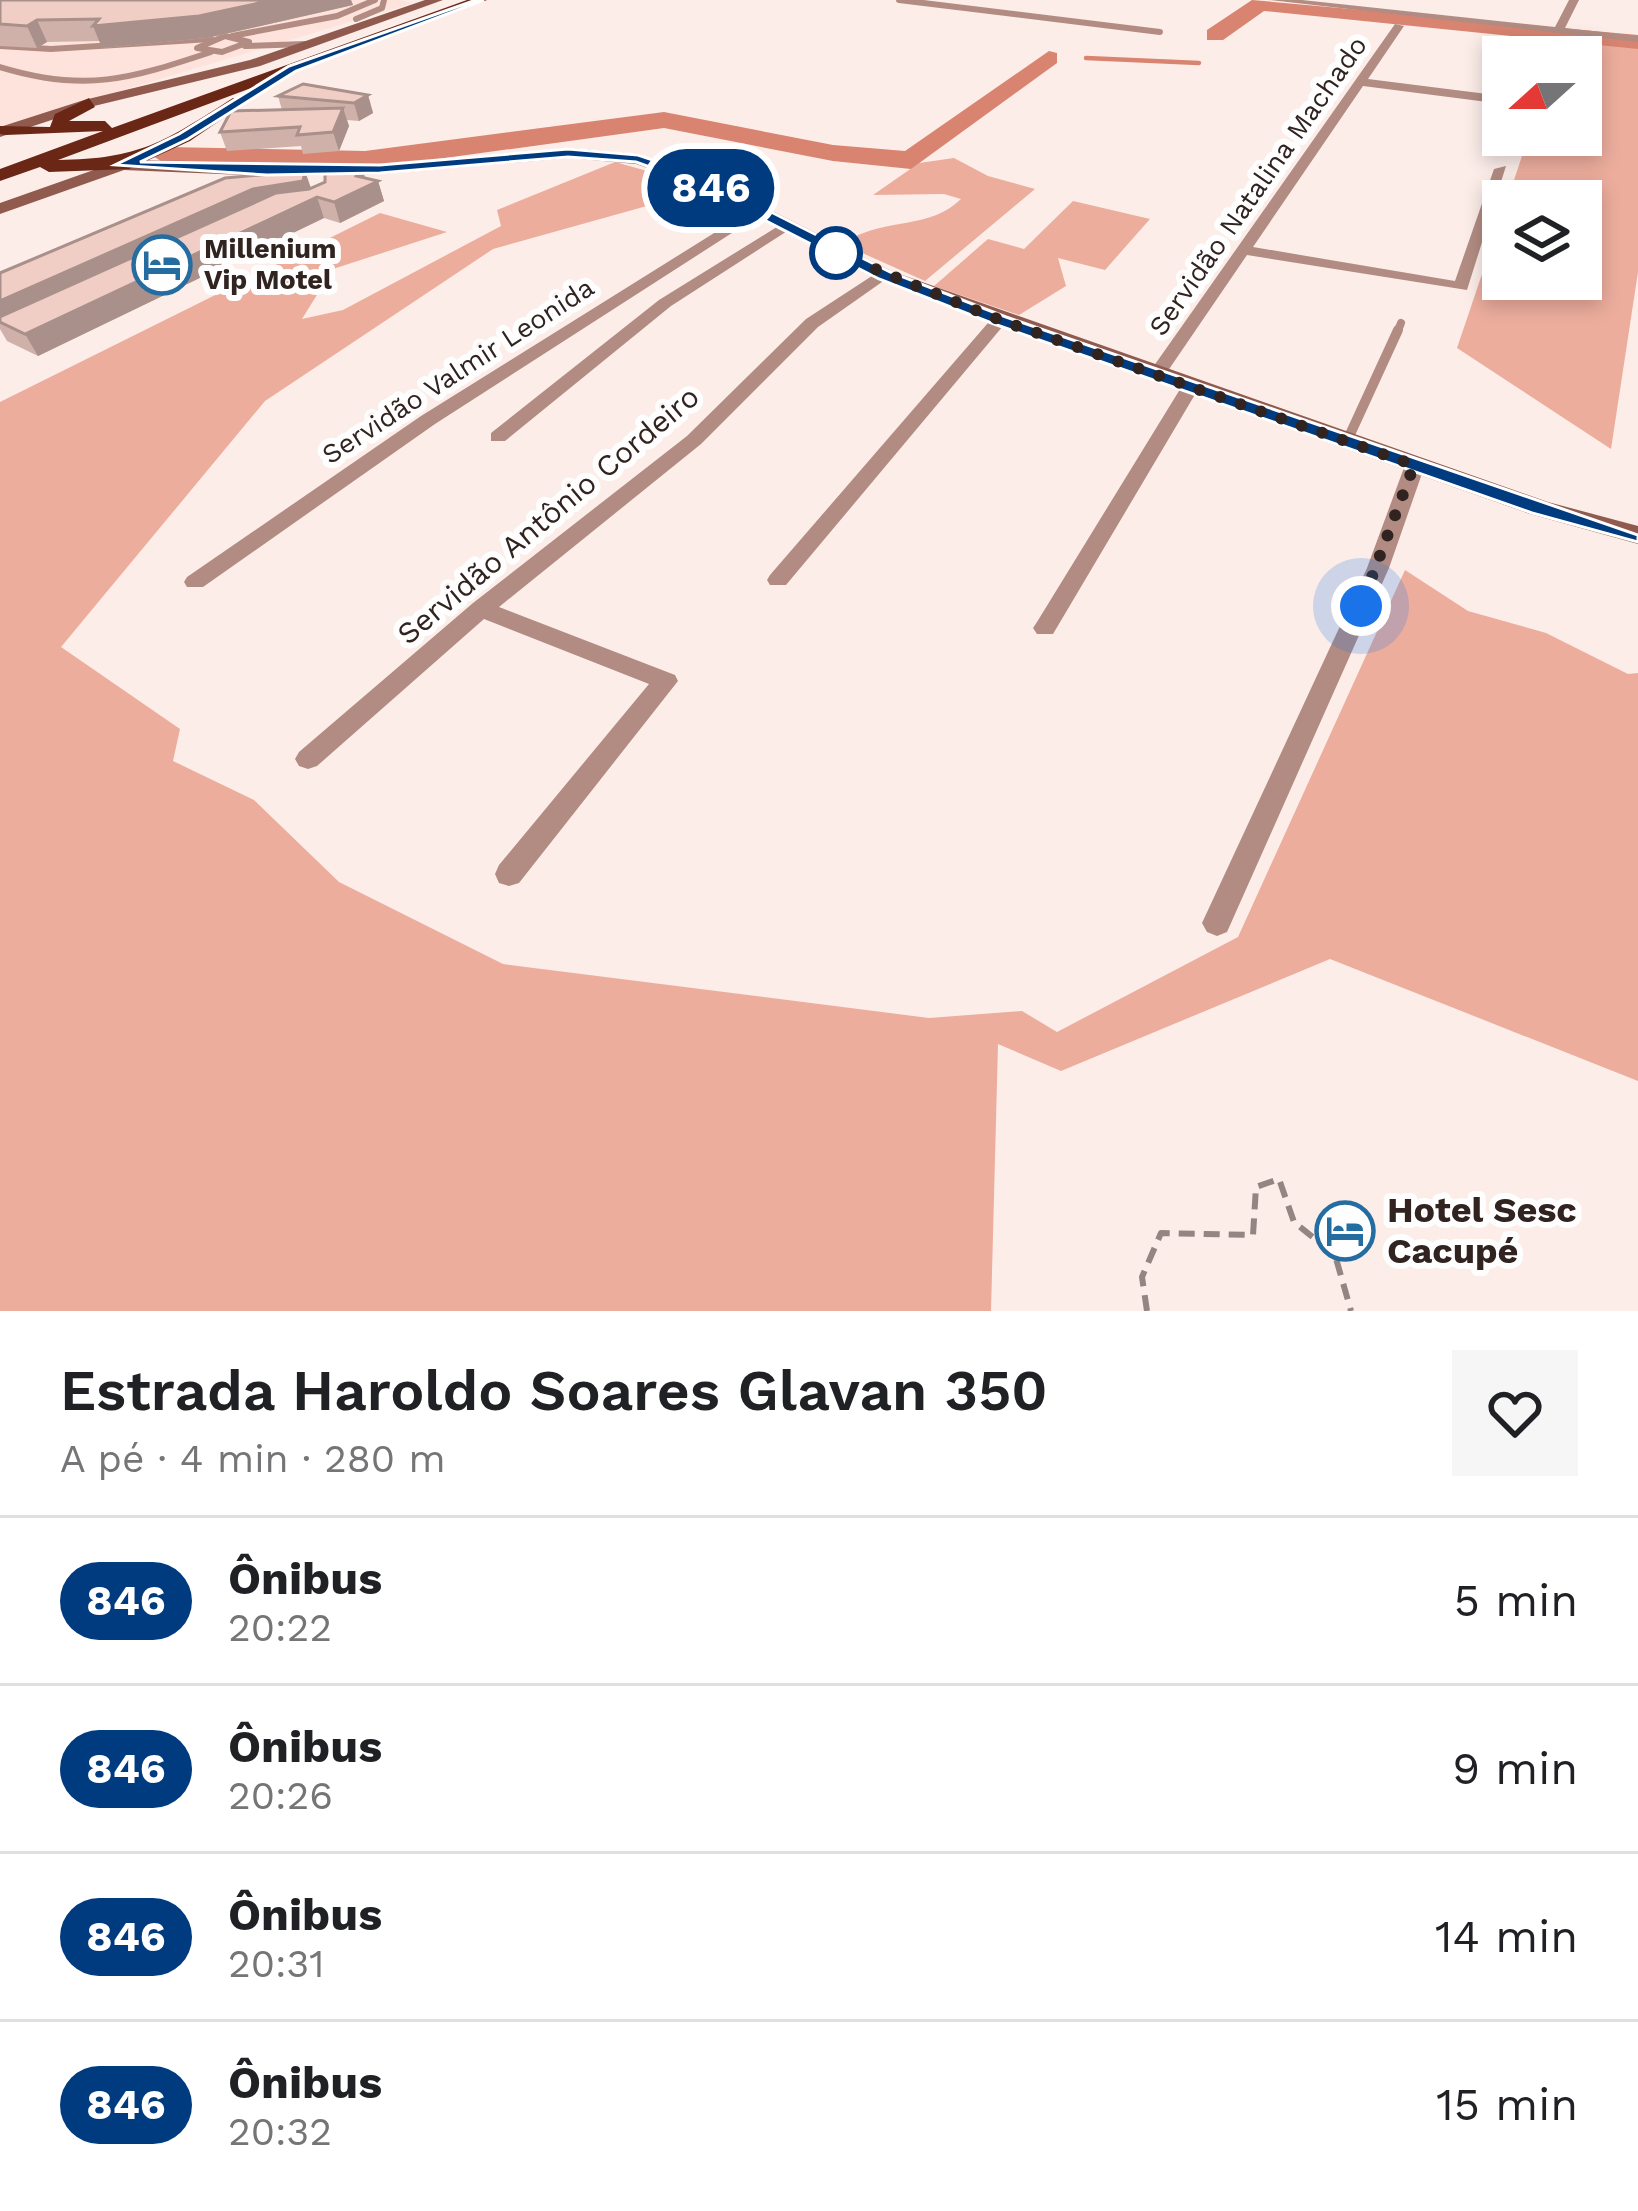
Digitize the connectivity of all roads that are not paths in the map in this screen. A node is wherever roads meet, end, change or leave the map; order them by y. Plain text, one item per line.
1 (380, 0) edge
2 (437, 0) edge
3 (462, 0) edge
4 (480, 0) edge
5 (899, 0) edge
6 (1274, 0) edge
7 (1419, 0) edge
8 (1574, 0) edge
9 (920, 1) edge
10 (1403, 20) junction
11 (1559, 30) junction
12 (1160, 32) dead end
13 (232, 36) junction
14 (211, 39) junction
15 (1638, 39) edge
16 (318, 42) junction
17 (0, 46) edge
18 (245, 46) junction
19 (211, 52) junction
20 (222, 52) junction
21 (247, 65) junction
22 (0, 68) edge
23 (292, 69) junction
24 (1360, 82) junction
25 (1482, 97) edge
26 (89, 103) junction
27 (58, 112) junction
28 (107, 125) junction
29 (2, 130) edge
30 (50, 132) junction
31 (40, 150) junction
32 (0, 165) edge
33 (90, 165) junction
34 (122, 165) junction
35 (1501, 169) dead end
36 (0, 176) edge
37 (76, 183) junction
38 (0, 209) edge
39 (756, 213) junction
40 (785, 228) junction
41 (1243, 250) junction
42 (884, 275) junction
43 (1000, 320) junction
44 (1401, 322) dead end
45 (1157, 374) junction
46 (1191, 386) junction
47 (498, 437) dead end
48 (1347, 441) junction
49 (1414, 465) junction
50 (1638, 535) edge
51 (778, 580) dead end
52 (195, 582) dead end
53 (481, 609) junction
54 (1046, 628) dead end
55 (308, 759) dead end
56 (508, 874) dead end
57 (1217, 923) dead end

1 - 13 lane
1 - 18 lane
2 - 16 main road
3 - 28 highway
4 - 23 highway
5 - 9 lane
6 - 10 street
7 - 10 street, Servidão Natalina Machado
8 - 11 street
9 - 12 lane
10 - 11 street
10 - 24 street, Servidão Natalina Machado
11 - 15 street
13 - 14 lane
13 - 18 lane
14 - 17 lane
14 - 19 lane
16 - 18 lane
16 - 21 main road
18 - 20 lane
18 - 21 lane
19 - 20 lane
19 - 22 lane
20 - 21 lane
21 - 26 main road
23 - 34 highway
23 - 36 highway
24 - 25 street
24 - 41 street, Servidão Natalina Machado
26 - 27 main road
26 - 28 highway
27 - 29 main road
27 - 30 highway
28 - 31 highway
29 - 30 highway
30 - 31 highway
31 - 32 highway
33 - 34 highway
33 - 36 highway
33 - 37 main road
34 - 37 main road
34 - 39 main road
35 - 41 street
37 - 38 main road
39 - 40 main road
39 - 52 street, Servidão Valmir Leonida
40 - 42 main road
40 - 47 street
41 - 45 street, Servidão Natalina Machado
42 - 43 main road
42 - 53 street, Servidão Antônio Cordeiro
43 - 45 main road
43 - 51 street
44 - 48 lane
45 - 46 main road
46 - 48 main road
46 - 54 street
48 - 49 main road
49 - 50 main road
49 - 57 street
53 - 55 street, Servidão Antônio Cordeiro
53 - 56 street

